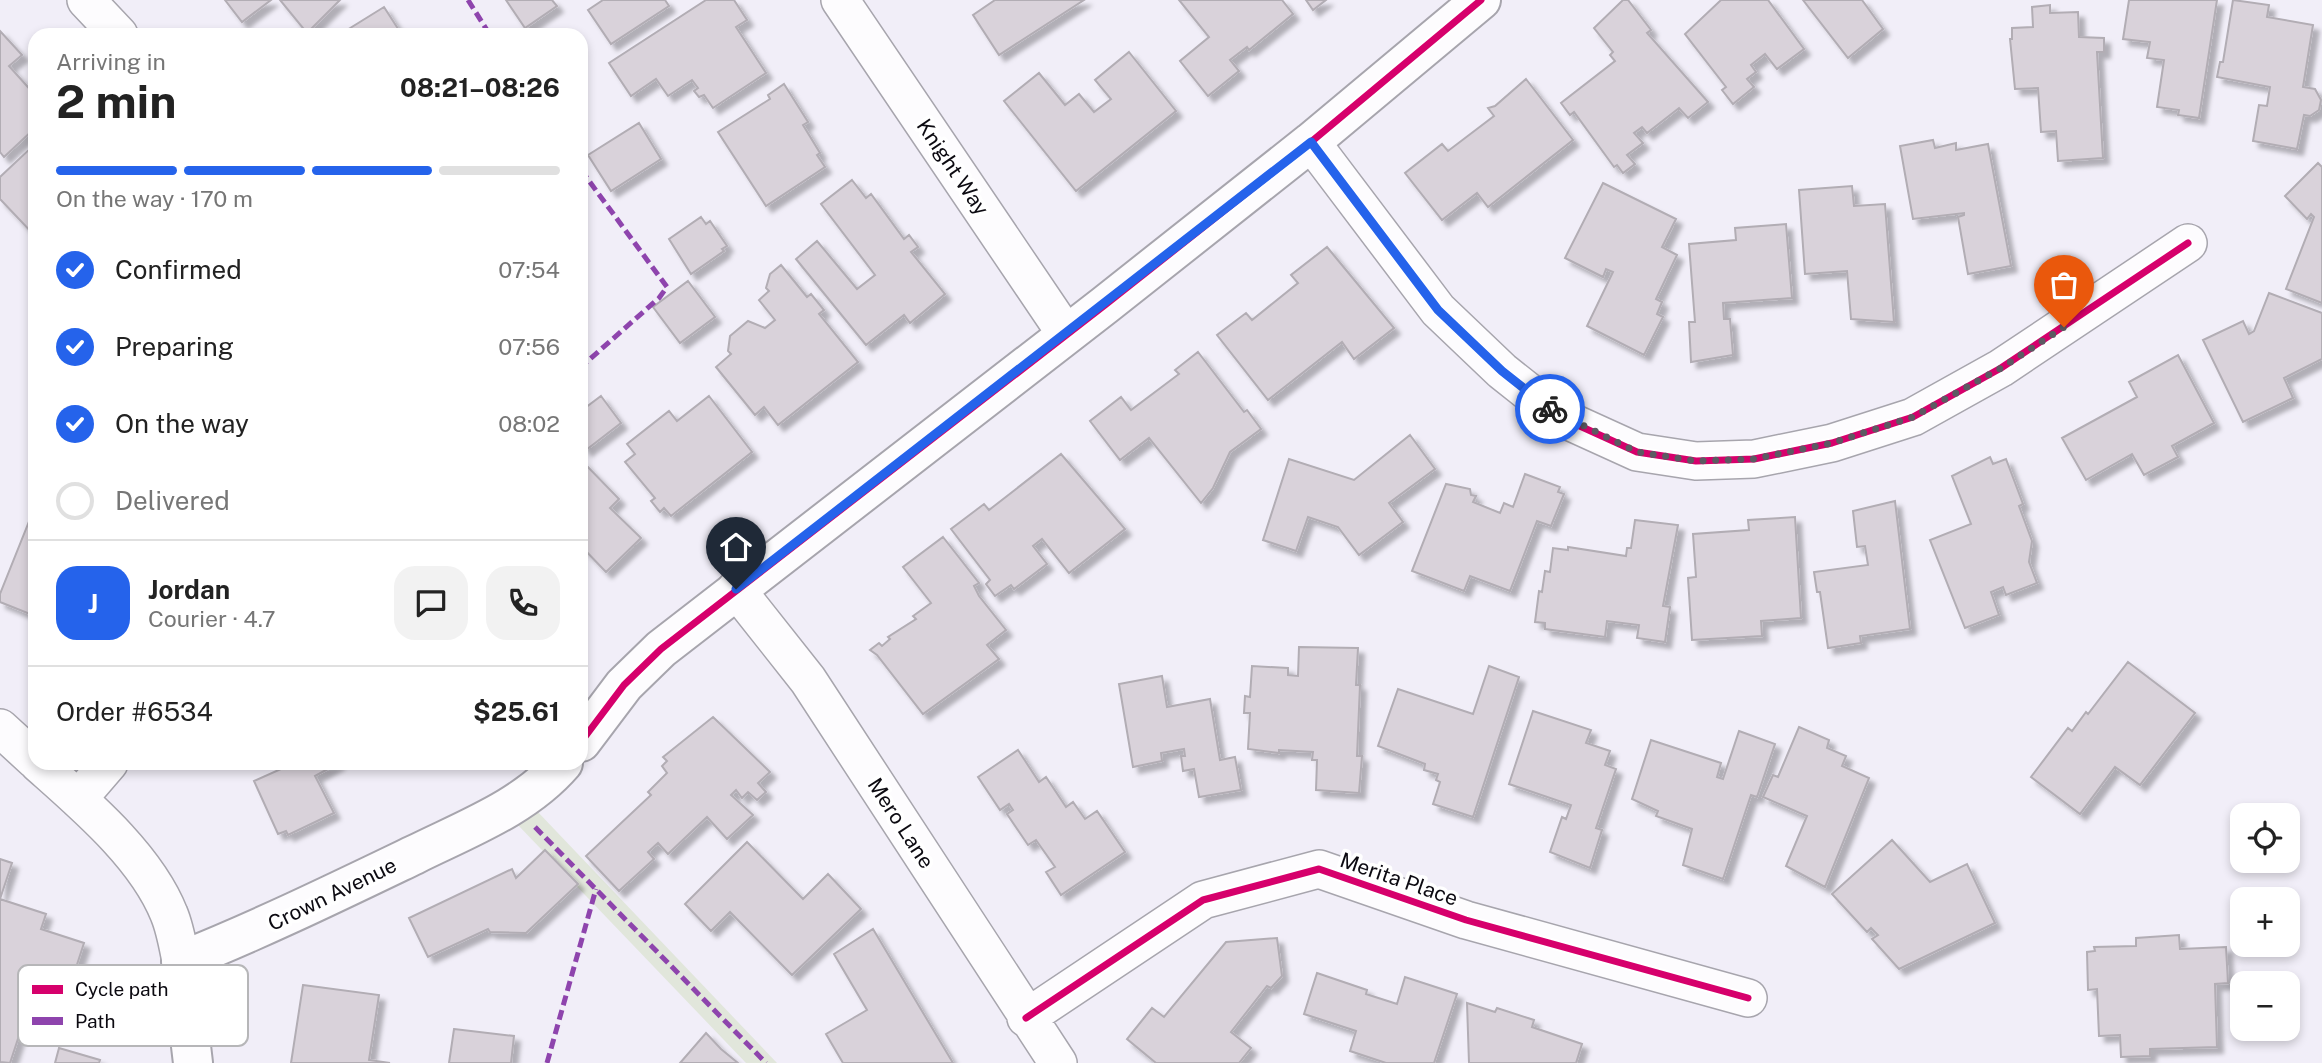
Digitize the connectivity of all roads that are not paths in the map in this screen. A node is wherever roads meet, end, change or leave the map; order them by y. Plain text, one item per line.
1 (86, 0) edge
2 (840, 0) edge
3 (1481, 0) edge
4 (112, 28) edge
5 (1311, 142) junction
6 (2188, 243) dead end
7 (1066, 334) junction
8 (736, 589) junction
9 (0, 728) edge
10 (588, 733) edge
11 (28, 753) edge
12 (47, 770) edge
13 (103, 770) edge
14 (557, 770) edge
15 (78, 799) junction
16 (181, 961) junction
17 (181, 965) edge
18 (1748, 998) dead end
19 (1026, 1018) junction
20 (1058, 1063) edge

1 - 4 street
2 - 7 street, Knight Way
3 - 5 street
5 - 6 street
5 - 7 street
7 - 8 street
8 - 10 street
8 - 19 street, Mero Lane
9 - 11 street
12 - 15 street
13 - 15 street
14 - 16 street, Crown Avenue
15 - 16 street
16 - 17 street
18 - 19 street, Merita Place
19 - 20 street, Mero Lane

